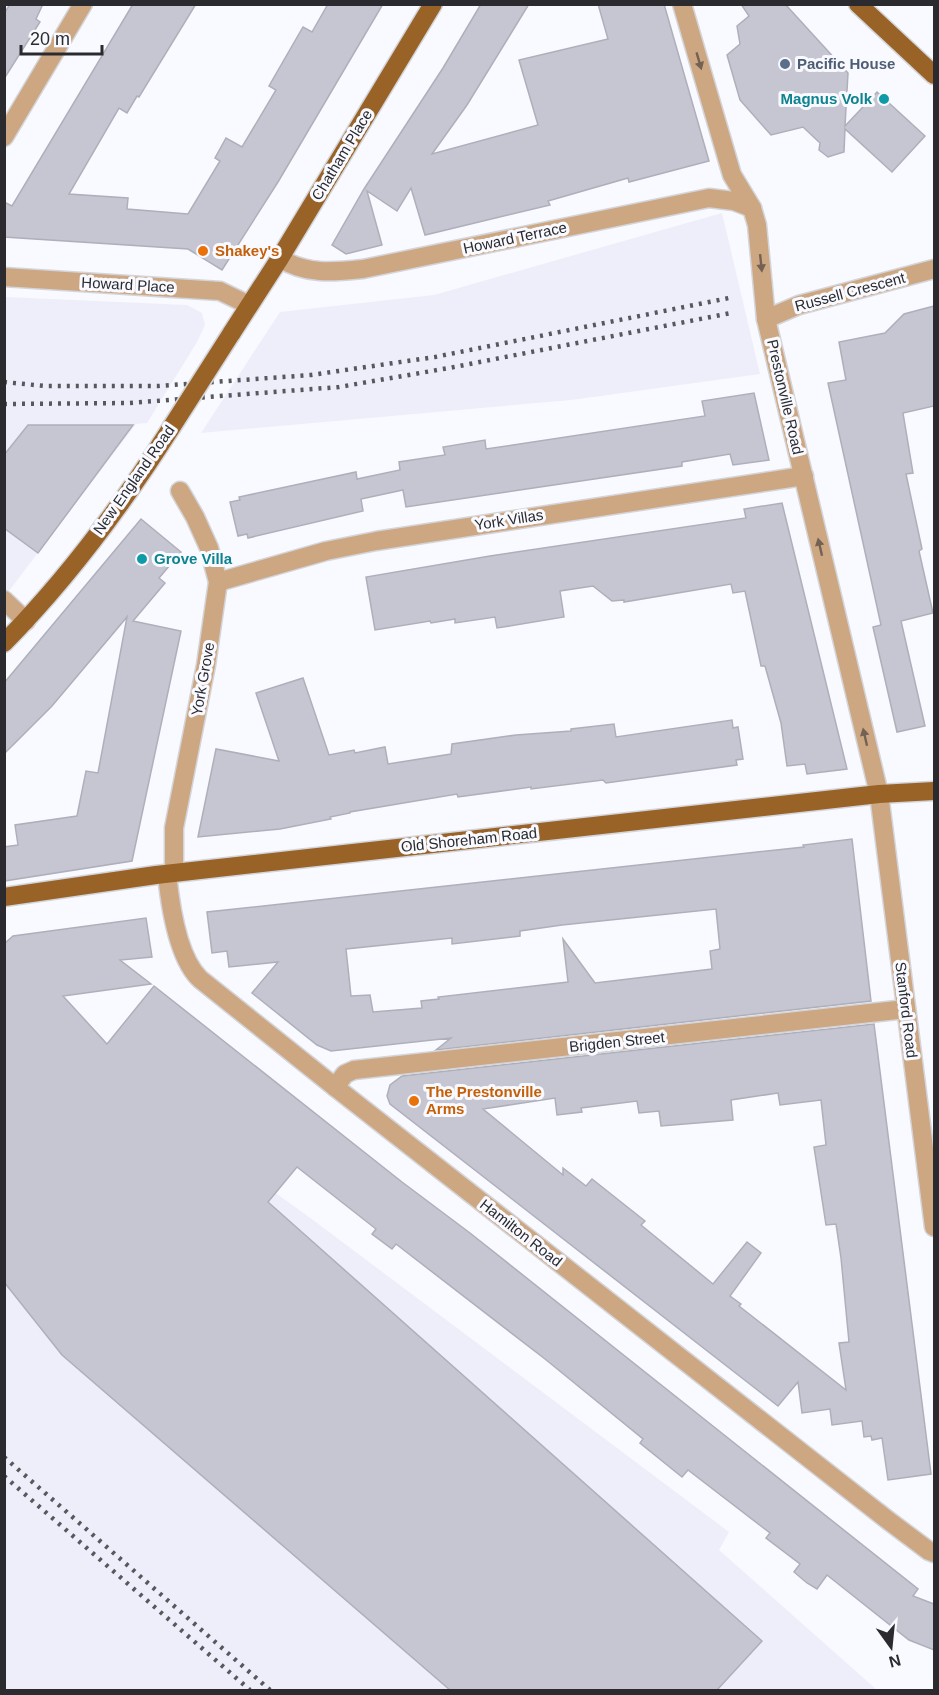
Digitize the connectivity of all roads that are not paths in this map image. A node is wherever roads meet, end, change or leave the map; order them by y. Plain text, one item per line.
1 (83, 4) edge
2 (433, 4) edge
3 (682, 4) edge
4 (858, 4) edge
5 (934, 75) edge
6 (4, 137) edge
7 (752, 208) junction
8 (280, 258) junction
9 (934, 269) edge
10 (4, 277) edge
11 (249, 305) junction
12 (766, 319) junction
13 (804, 476) junction
14 (180, 491) dead end
15 (218, 582) junction
16 (4, 600) edge
17 (26, 621) junction
18 (4, 643) edge
19 (934, 791) edge
20 (879, 794) junction
21 (170, 873) junction
22 (4, 897) edge
23 (906, 1010) junction
24 (335, 1088) junction
25 (934, 1227) edge
26 (934, 1553) edge

1 - 6 street
2 - 8 main road, Chatham Place
3 -> 7 street, Prestonville Road
4 - 5 main road
7 - 8 street, Howard Terrace
7 -> 12 street, Prestonville Road
8 - 11 main road, Chatham Place
9 - 12 street, Russell Crescent
10 - 11 street, Howard Place
11 - 17 main road, New England Road, bridge
12 - 13 street, Prestonville Road
13 - 15 street, York Villas
20 -> 13 street, Prestonville Road
14 - 15 street, York Grove
15 - 21 street, York Grove
16 - 17 street
17 - 18 main road, New England Road
19 - 20 main road, Old Shoreham Road
20 - 21 main road, Old Shoreham Road
20 - 23 street, Stanford Road
21 - 22 main road, Old Shoreham Road
21 - 24 street, Hamilton Road
23 - 24 street, Brigden Street
23 - 25 street, Stanford Road
24 - 26 street, Hamilton Road

